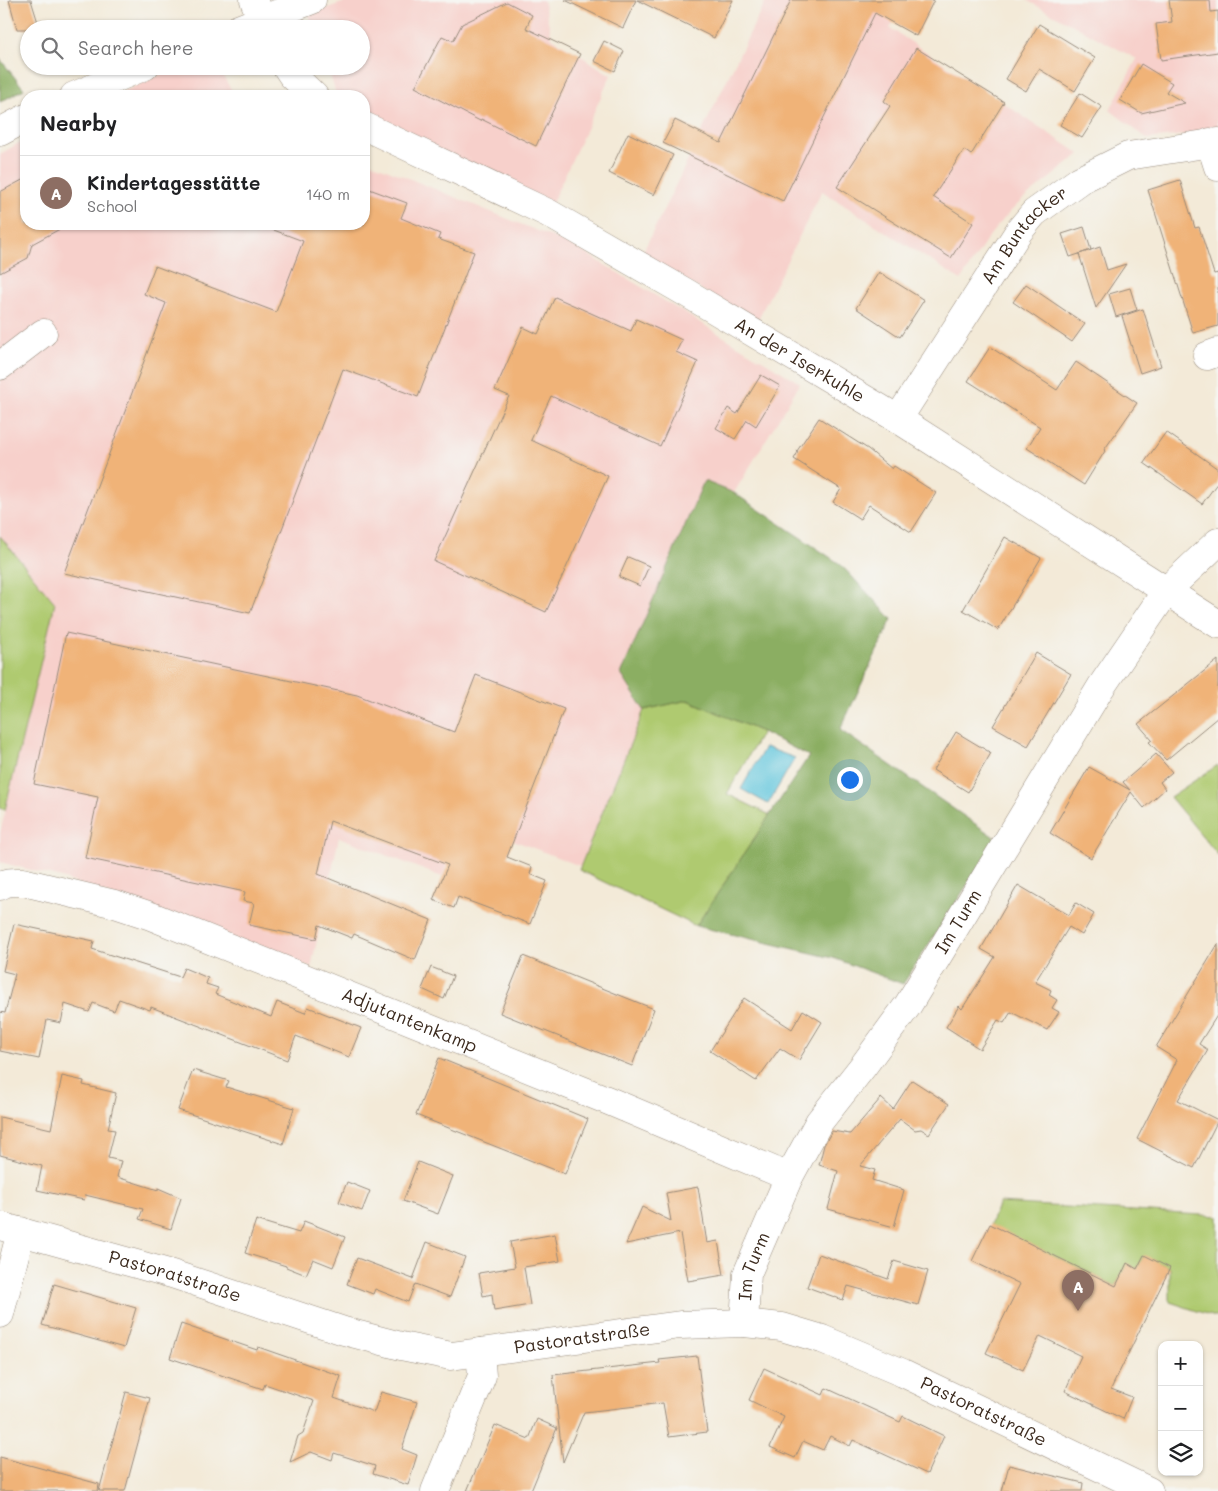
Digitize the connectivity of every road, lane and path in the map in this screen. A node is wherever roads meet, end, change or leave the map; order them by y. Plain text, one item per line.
1 (312, 0) edge
2 (254, 19) edge
3 (124, 75) edge
4 (292, 75) edge
5 (88, 90) edge
6 (308, 90) edge
7 (20, 121) edge
8 (370, 129) edge
9 (0, 132) edge
10 (1214, 142) edge
11 (1218, 168) edge
12 (43, 332) dead end
13 (0, 366) edge
14 (898, 419) junction
15 (1218, 542) edge
16 (1167, 590) junction
17 (1218, 624) edge
18 (12, 884) edge
19 (789, 1177) junction
20 (10, 1229) edge
21 (0, 1314) edge
22 (744, 1323) junction
23 (480, 1352) junction
24 (435, 1491) edge
25 (1149, 1491) edge

1 - 2 street
3 - 5 street
4 - 6 street
7 - 9 street
8 - 14 street, An der Iserkuhle
10 - 11 street
10 - 14 street, Am Buntacker
12 - 13 street
14 - 16 street, An der Iserkuhle
15 - 16 street, Im Turm
16 - 17 street, An der Iserkuhle
16 - 19 street, Im Turm
18 - 19 street, Adjutantenkamp
19 - 22 street, Im Turm
20 - 21 street
20 - 23 street, Pastoratstraße
22 - 23 street, Pastoratstraße
22 - 25 street, Pastoratstraße
23 - 24 street

